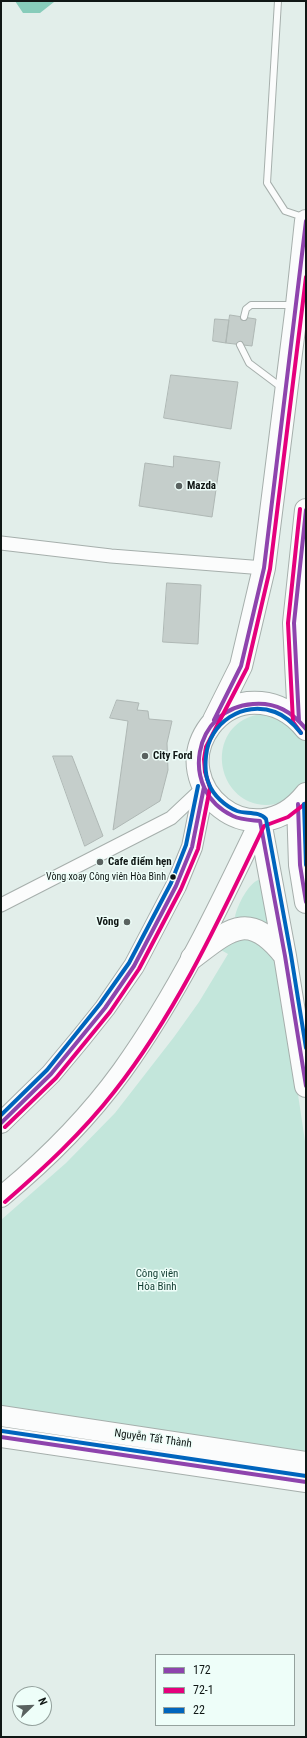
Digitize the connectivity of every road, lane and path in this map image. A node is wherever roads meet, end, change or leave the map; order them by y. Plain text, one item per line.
1 (278, 1) edge
2 (306, 220) edge
3 (297, 304) junction
4 (244, 317) dead end
5 (240, 345) dead end
6 (286, 391) junction
7 (306, 510) edge
8 (1, 543) edge
9 (264, 568) junction
10 (214, 720) junction
11 (303, 725) edge
12 (204, 786) junction
13 (302, 799) edge
14 (260, 822) junction
15 (306, 902) edge
16 (1, 905) edge
17 (285, 956) junction
18 (192, 958) junction
19 (306, 1086) edge
20 (1, 1123) edge
21 (1, 1197) edge
22 (1, 1416) edge
23 (1, 1437) edge
24 (306, 1462) edge
25 (306, 1482) edge

1 - 2 lane
2 - 3 highway
3 - 4 lane
3 - 6 highway
5 - 6 lane
6 - 9 highway
7 - 11 highway
8 - 9 street
9 - 10 highway
10 - 11 highway
10 - 12 highway
12 - 14 highway
12 - 16 street
12 - 20 main road
13 - 14 highway
13 - 15 highway
14 - 17 highway
14 - 18 main road
17 - 18 highway
17 - 19 highway
18 - 21 main road
22 - 24 main road, Nguyễn Tất Thành
23 - 25 main road, Nguyễn Tất Thành

